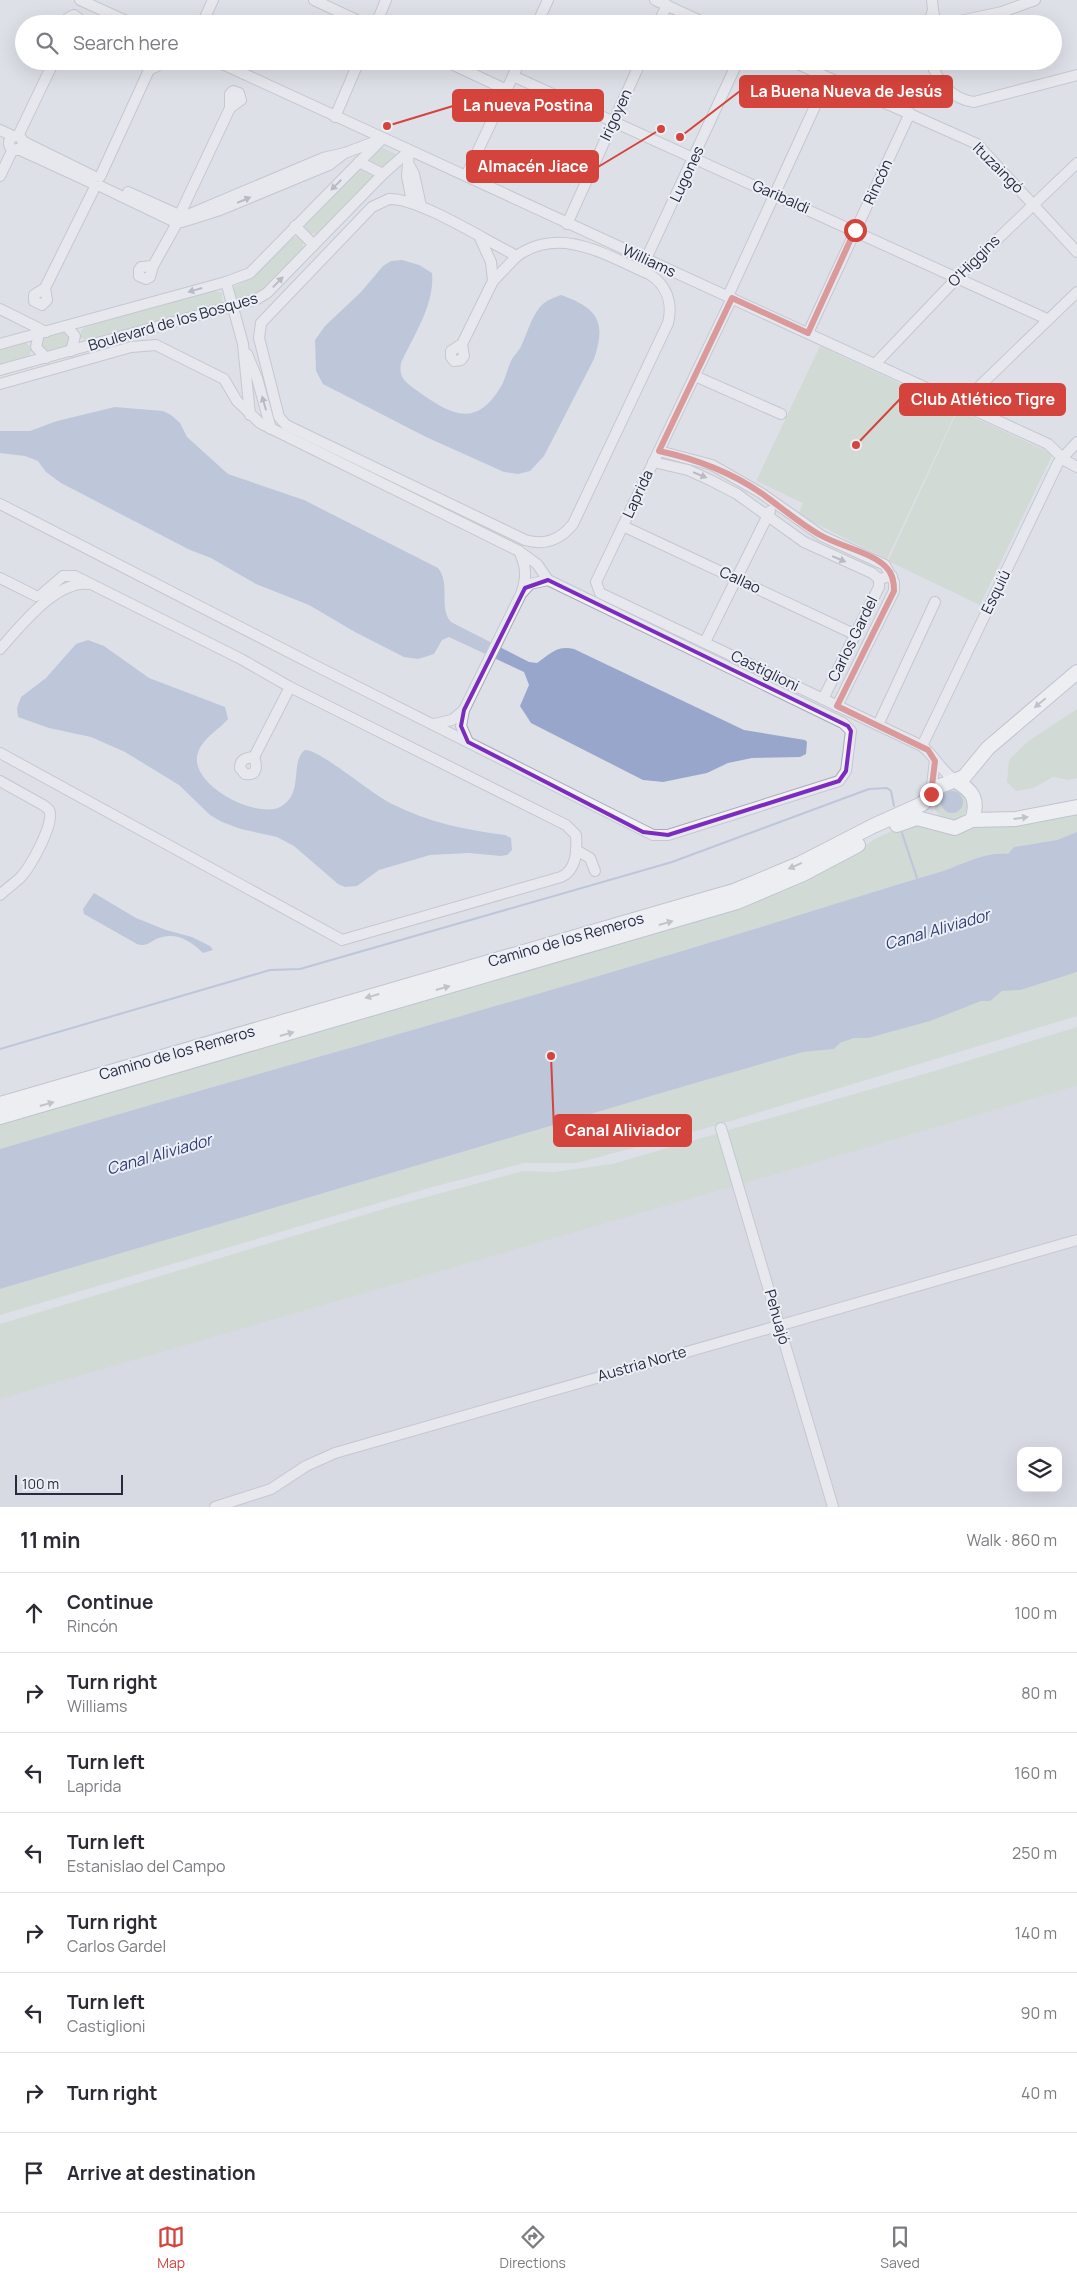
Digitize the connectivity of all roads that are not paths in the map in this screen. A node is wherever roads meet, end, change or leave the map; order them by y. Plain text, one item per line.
1 (80, 0) edge
2 (213, 0) edge
3 (314, 0) edge
4 (386, 0) edge
5 (548, 0) edge
6 (655, 0) edge
7 (1035, 0) edge
8 (667, 5) junction
9 (114, 15) edge
10 (206, 15) edge
11 (346, 15) edge
12 (380, 15) edge
13 (541, 15) edge
14 (662, 15) edge
15 (689, 15) edge
16 (973, 15) edge
17 (49, 70) edge
18 (146, 70) edge
19 (235, 70) edge
20 (355, 70) edge
21 (464, 70) edge
22 (516, 70) edge
23 (637, 70) edge
24 (734, 70) edge
25 (811, 70) edge
26 (934, 70) edge
27 (1077, 75) edge
28 (513, 76) junction
29 (828, 78) junction
30 (506, 90) junction
31 (230, 108) dead end
32 (910, 113) junction
33 (335, 117) junction
34 (613, 121) junction
35 (0, 130) edge
36 (382, 139) junction
37 (13, 142) edge
38 (409, 151) junction
39 (695, 158) junction
40 (359, 162) junction
41 (1077, 163) edge
42 (383, 174) junction
43 (0, 176) edge
44 (466, 176) junction
45 (98, 182) junction
46 (774, 194) junction
47 (416, 204) junction
48 (1033, 204) junction
49 (179, 218) junction
50 (567, 224) junction
51 (295, 226) junction
52 (855, 230) junction
53 (480, 238) junction
54 (314, 245) junction
55 (1077, 252) edge
56 (517, 256) junction
57 (646, 260) junction
58 (153, 266) dead end
59 (957, 278) junction
60 (493, 281) junction
61 (226, 282) junction
62 (45, 288) dead end
63 (1077, 292) edge
64 (730, 297) junction
65 (233, 306) junction
66 (0, 309) edge
67 (1048, 319) junction
68 (66, 326) junction
69 (42, 333) junction
70 (808, 333) junction
71 (0, 344) edge
72 (243, 344) junction
73 (462, 344) dead end
74 (71, 351) junction
75 (46, 358) junction
76 (876, 364) junction
77 (0, 370) edge
78 (695, 376) junction
79 (0, 384) edge
80 (961, 404) junction
81 (781, 414) dead end
82 (250, 415) junction
83 (271, 429) junction
84 (1077, 442) edge
85 (659, 451) junction
86 (1062, 456) junction
87 (653, 462) junction
88 (1077, 467) edge
89 (0, 504) edge
90 (776, 504) junction
91 (766, 514) junction
92 (623, 526) junction
93 (519, 551) junction
94 (892, 576) junction
95 (0, 578) edge
96 (736, 578) junction
97 (879, 579) junction
98 (548, 580) junction
99 (596, 582) joint
100 (0, 583) edge
101 (521, 594) junction
102 (37, 602) junction
103 (935, 602) dead end
104 (856, 635) junction
105 (0, 641) edge
106 (705, 642) junction
107 (0, 649) edge
108 (1077, 672) edge
109 (290, 687) junction
110 (823, 699) junction
111 (837, 706) junction
112 (464, 710) junction
113 (433, 724) junction
114 (878, 725) junction
115 (468, 742) junction
116 (922, 746) junction
117 (0, 753) edge
118 (254, 757) dead end
119 (935, 761) junction
120 (0, 781) edge
121 (956, 781) junction
122 (931, 794) junction
123 (1077, 807) edge
124 (972, 820) junction
125 (941, 825) junction
126 (576, 850) junction
127 (595, 871) dead end
128 (0, 895) edge
129 (0, 1104) edge
130 (0, 1118) edge
131 (721, 1128) dead end
132 (1077, 1240) edge
133 (780, 1324) junction
134 (215, 1507) edge
135 (833, 1507) edge

1 - 9 street
2 - 10 street
3 - 11 street
4 - 12 street
5 - 13 street
6 - 8 street
7 - 16 street
8 - 14 street
8 - 15 street
17 - 37 street
18 - 45 street
19 - 33 street, Williams
20 - 33 street
21 - 30 street
22 - 28 street
23 - 34 street, Irigoyen
24 - 39 street, Lugones
25 - 29 street, Ituzaingó
26 - 27 street
28 - 30 street
28 - 34 street, Garibaldi
29 - 32 street, Ituzaingó
29 - 46 street, Laprida
30 - 44 street
31 - 49 street
32 - 48 street, Ituzaingó
32 - 52 street, Rincón
33 - 36 street, Williams
34 - 39 street, Garibaldi
34 - 50 street, Irigoyen
35 - 37 street
36 - 38 street, Williams
36 - 40 street, Boulevard de los Bosques
36 - 49 street
37 - 43 street
37 - 45 street
38 - 42 street, Boulevard de los Bosques
38 - 44 street, Williams
38 - 47 street
39 - 46 street, Garibaldi
39 - 57 street, Lugones
40 - 42 street
40 -> 51 street, Boulevard de los Bosques
41 - 48 street, O'Higgins
42 - 54 street, Boulevard de los Bosques
44 - 50 street, Williams
45 - 49 street
45 - 62 street
46 - 52 street, Garibaldi
46 - 64 street, Laprida
47 - 53 street
47 - 56 street
48 - 55 street, Ituzaingó
48 - 59 street, O'Higgins
49 - 58 street
50 - 57 street, Williams
51 - 54 street
51 - 61 street, Boulevard de los Bosques
52 - 59 street, Garibaldi
52 - 70 street, Rincón
53 - 56 street
53 - 60 street
65 -> 54 street, Boulevard de los Bosques
56 - 60 street
57 - 64 street, Williams
59 - 67 street, Garibaldi
59 - 76 street, O'Higgins
60 - 73 street
61 - 65 street
61 -> 68 street, Boulevard de los Bosques
63 - 67 street
64 - 70 street, Williams
64 - 78 street, Laprida
65 - 72 street
65 - 74 street, Boulevard de los Bosques
66 - 69 street
67 - 80 street
68 - 69 street, Boulevard de los Bosques
68 - 74 street
69 - 71 street, Boulevard de los Bosques
69 - 75 street
70 - 76 street, Williams
72 - 82 street
83 -> 72 street
74 - 75 street, Boulevard de los Bosques
75 - 77 street, Boulevard de los Bosques
76 - 80 street, Williams
78 - 81 street
78 - 85 street, Laprida
79 - 82 street
80 - 86 street, Williams
82 - 83 street
83 - 93 street
84 - 86 street, Esquiú
85 - 87 street, Laprida
85 - 90 street
86 - 88 street, Williams
86 - 116 street, Esquiú
87 -> 91 street
87 - 92 street, Laprida
89 - 113 street
90 - 91 street
90 - 94 street
91 - 96 street
91 -> 97 street
92 - 96 street, Callao
92 - 99 street, Laprida
93 - 98 street
93 - 101 street
94 - 97 street
94 - 111 street, Carlos Gardel
95 - 102 street
96 - 104 street, Callao
96 - 106 street
97 - 104 street, Carlos Gardel
98 - 101 street
98 - 115 street
99 - 106 street, Castiglioni
100 - 102 street
101 - 112 street
102 - 105 street
102 - 107 street
102 - 109 street
103 - 114 street
104 - 110 street, Carlos Gardel
106 - 110 street, Castiglioni
108 -> 121 main road, Camino de los Remeros
109 - 118 street
109 - 126 street
110 - 111 street, Castiglioni
111 - 114 street, Castiglioni
112 - 113 street
112 - 115 street
113 - 115 street
114 - 116 street, Castiglioni
116 - 119 street, Castiglioni
117 - 126 street
119 - 121 street, Castiglioni
119 - 122 street
120 - 128 street
121 - 122 main road, Camino de los Remeros
121 - 124 main road
122 - 125 main road
122 -> 129 main road, Camino de los Remeros
124 -> 123 main road, Camino de los Remeros
124 - 125 main road, Camino de los Remeros
130 -> 125 main road, Camino de los Remeros
126 - 127 street
131 - 133 street, Pehuajó
132 - 133 street, Austria Norte
133 - 134 street, Austria Norte
133 - 135 street, Pehuajó

